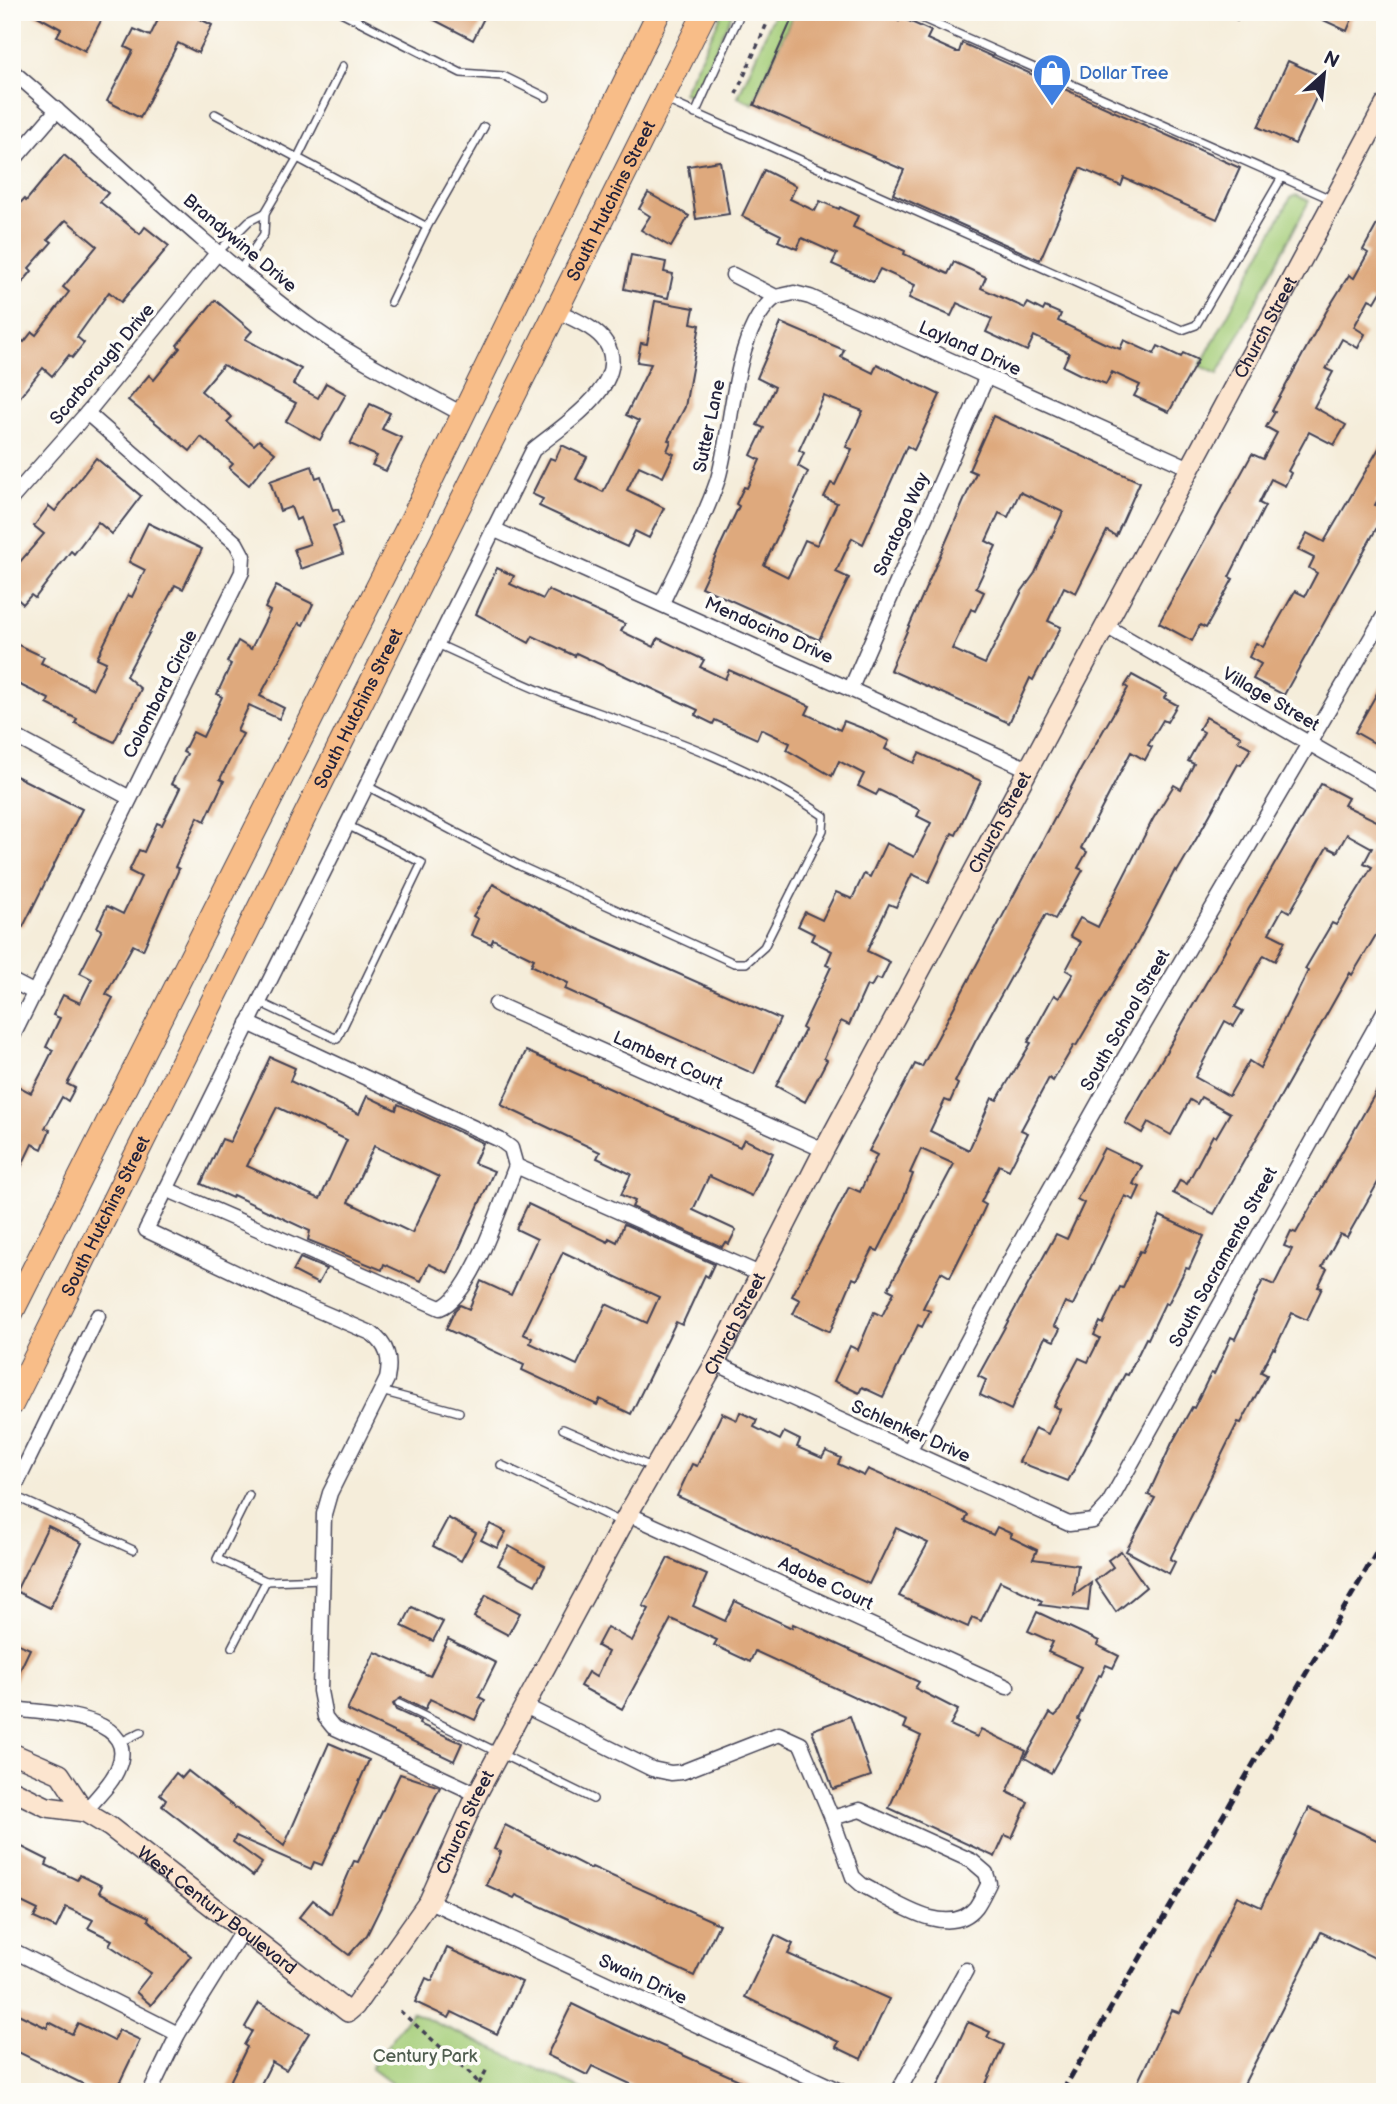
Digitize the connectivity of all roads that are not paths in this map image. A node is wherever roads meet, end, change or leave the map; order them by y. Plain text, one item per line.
1 (341, 12) edge
2 (659, 12) edge
3 (705, 12) edge
4 (741, 12) edge
5 (908, 12) edge
6 (343, 66) dead end
7 (12, 71) edge
8 (546, 97) dead end
9 (662, 99) junction
10 (1385, 105) edge
11 (57, 110) junction
12 (215, 114) dead end
13 (695, 114) junction
14 (485, 127) dead end
15 (298, 157) junction
16 (12, 162) edge
17 (1282, 177) junction
18 (1334, 200) junction
19 (265, 213) junction
20 (426, 227) junction
21 (218, 252) junction
22 (240, 270) junction
23 (733, 275) dead end
24 (776, 297) junction
25 (391, 302) dead end
26 (556, 310) junction
27 (987, 376) junction
28 (87, 413) junction
29 (464, 415) junction
30 (1190, 468) junction
31 (12, 498) edge
32 (493, 528) junction
33 (662, 604) junction
34 (1385, 614) edge
35 (1104, 625) junction
36 (436, 644) junction
37 (851, 688) junction
38 (12, 735) edge
39 (1311, 744) junction
40 (1028, 769) junction
41 (367, 786) junction
42 (1385, 787) edge
43 (130, 797) junction
44 (347, 825) junction
45 (12, 981) edge
46 (34, 993) junction
47 (258, 1002) junction
48 (496, 1004) dead end
49 (1385, 1010) edge
50 (248, 1023) junction
51 (12, 1038) edge
52 (824, 1150) junction
53 (516, 1166) junction
54 (166, 1189) junction
55 (762, 1275) junction
56 (12, 1312) edge
57 (98, 1316) dead end
58 (715, 1363) junction
59 (381, 1391) junction
60 (12, 1404) edge
61 (459, 1412) dead end
62 (563, 1429) dead end
63 (909, 1451) junction
64 (501, 1465) dead end
65 (655, 1469) junction
66 (12, 1494) edge
67 (248, 1495) dead end
68 (626, 1519) junction
69 (1093, 1521) joint
70 (133, 1549) dead end
71 (324, 1578) junction
72 (266, 1581) junction
73 (232, 1647) dead end
74 (1007, 1687) dead end
75 (399, 1704) dead end
76 (527, 1707) junction
77 (12, 1709) edge
78 (141, 1732) dead end
79 (119, 1743) junction
80 (12, 1753) edge
81 (500, 1754) junction
82 (12, 1790) edge
83 (477, 1794) junction
84 (593, 1799) dead end
85 (85, 1812) junction
86 (832, 1818) junction
87 (429, 1900) junction
88 (242, 1931) junction
89 (12, 1950) edge
90 (966, 1970) dead end
91 (348, 2012) joint
92 (177, 2034) junction
93 (150, 2092) edge
94 (842, 2092) edge
95 (899, 2092) edge

1 - 8 lane
2 - 29 main road, South Hutchins Street
3 - 9 main road, South Hutchins Street
4 - 13 lane
5 - 17 lane
6 - 15 lane
7 - 11 street, Brandywine Drive
9 - 13 lane
9 - 26 main road, South Hutchins Street
10 - 18 street, Church Street
11 - 16 street
11 - 21 street, Brandywine Drive
12 - 15 lane
13 - 17 lane
14 - 20 lane
15 - 19 lane
15 - 20 lane
17 - 18 lane
18 - 30 street, Church Street
19 - 21 lane
19 - 22 lane
20 - 25 lane
21 - 22 street, Brandywine Drive
21 - 28 street, Scarborough Drive
22 - 29 street, Brandywine Drive
23 - 24 street, Layland Drive
24 - 27 street, Layland Drive
24 - 33 street, Sutter Lane
26 - 32 street
26 - 60 main road, South Hutchins Street
27 - 30 street, Layland Drive
27 - 37 street, Saratoga Way
28 - 31 street, Scarborough Drive
28 - 43 street, Colombard Circle
29 - 56 main road, South Hutchins Street
30 - 35 street, Church Street
32 - 33 street, Mendocino Drive
32 - 36 street
33 - 37 street, Mendocino Drive
34 - 39 street, South School Street
35 - 39 street, Village Street
35 - 40 street, Church Street
36 - 41 street
36 - 41 lane
37 - 40 street, Mendocino Drive
38 - 43 street
39 - 42 street, Village Street
39 - 63 street, South School Street
40 - 52 street, Church Street
41 - 44 street
43 - 46 street, Colombard Circle
44 - 47 street
44 - 47 lane
45 - 46 street
46 - 51 street, Colombard Circle
47 - 50 street
48 - 52 street, Lambert Court
49 - 69 street, South Sacramento Street
50 - 53 street
50 - 54 street
52 - 55 street, Church Street
53 - 54 street
53 - 55 street
54 - 59 street
55 - 58 street, Church Street
57 - 66 street
58 - 63 street, Schlenker Drive
58 - 65 street, Church Street
59 - 61 lane
59 - 71 street
62 - 65 lane
63 - 69 street, Schlenker Drive
64 - 68 lane
65 - 68 street, Church Street
66 - 70 lane
67 - 72 lane
68 - 74 street, Adobe Court
68 - 76 street, Church Street
71 - 72 lane
71 - 83 street
72 - 73 lane
75 - 81 lane
76 - 81 street, Church Street
76 - 86 street
77 - 79 street
78 - 79 lane
79 - 85 street
80 - 85 street, West Century Boulevard
81 - 83 street, Church Street
81 - 84 lane
82 - 85 street, West Century Boulevard
83 - 87 street, Church Street
85 - 88 street, West Century Boulevard
86 - 86 street
87 - 91 street, Church Street
87 - 94 street, Swain Drive
88 - 91 street, West Century Boulevard
88 - 92 street
89 - 92 street
90 - 95 street
92 - 93 street

